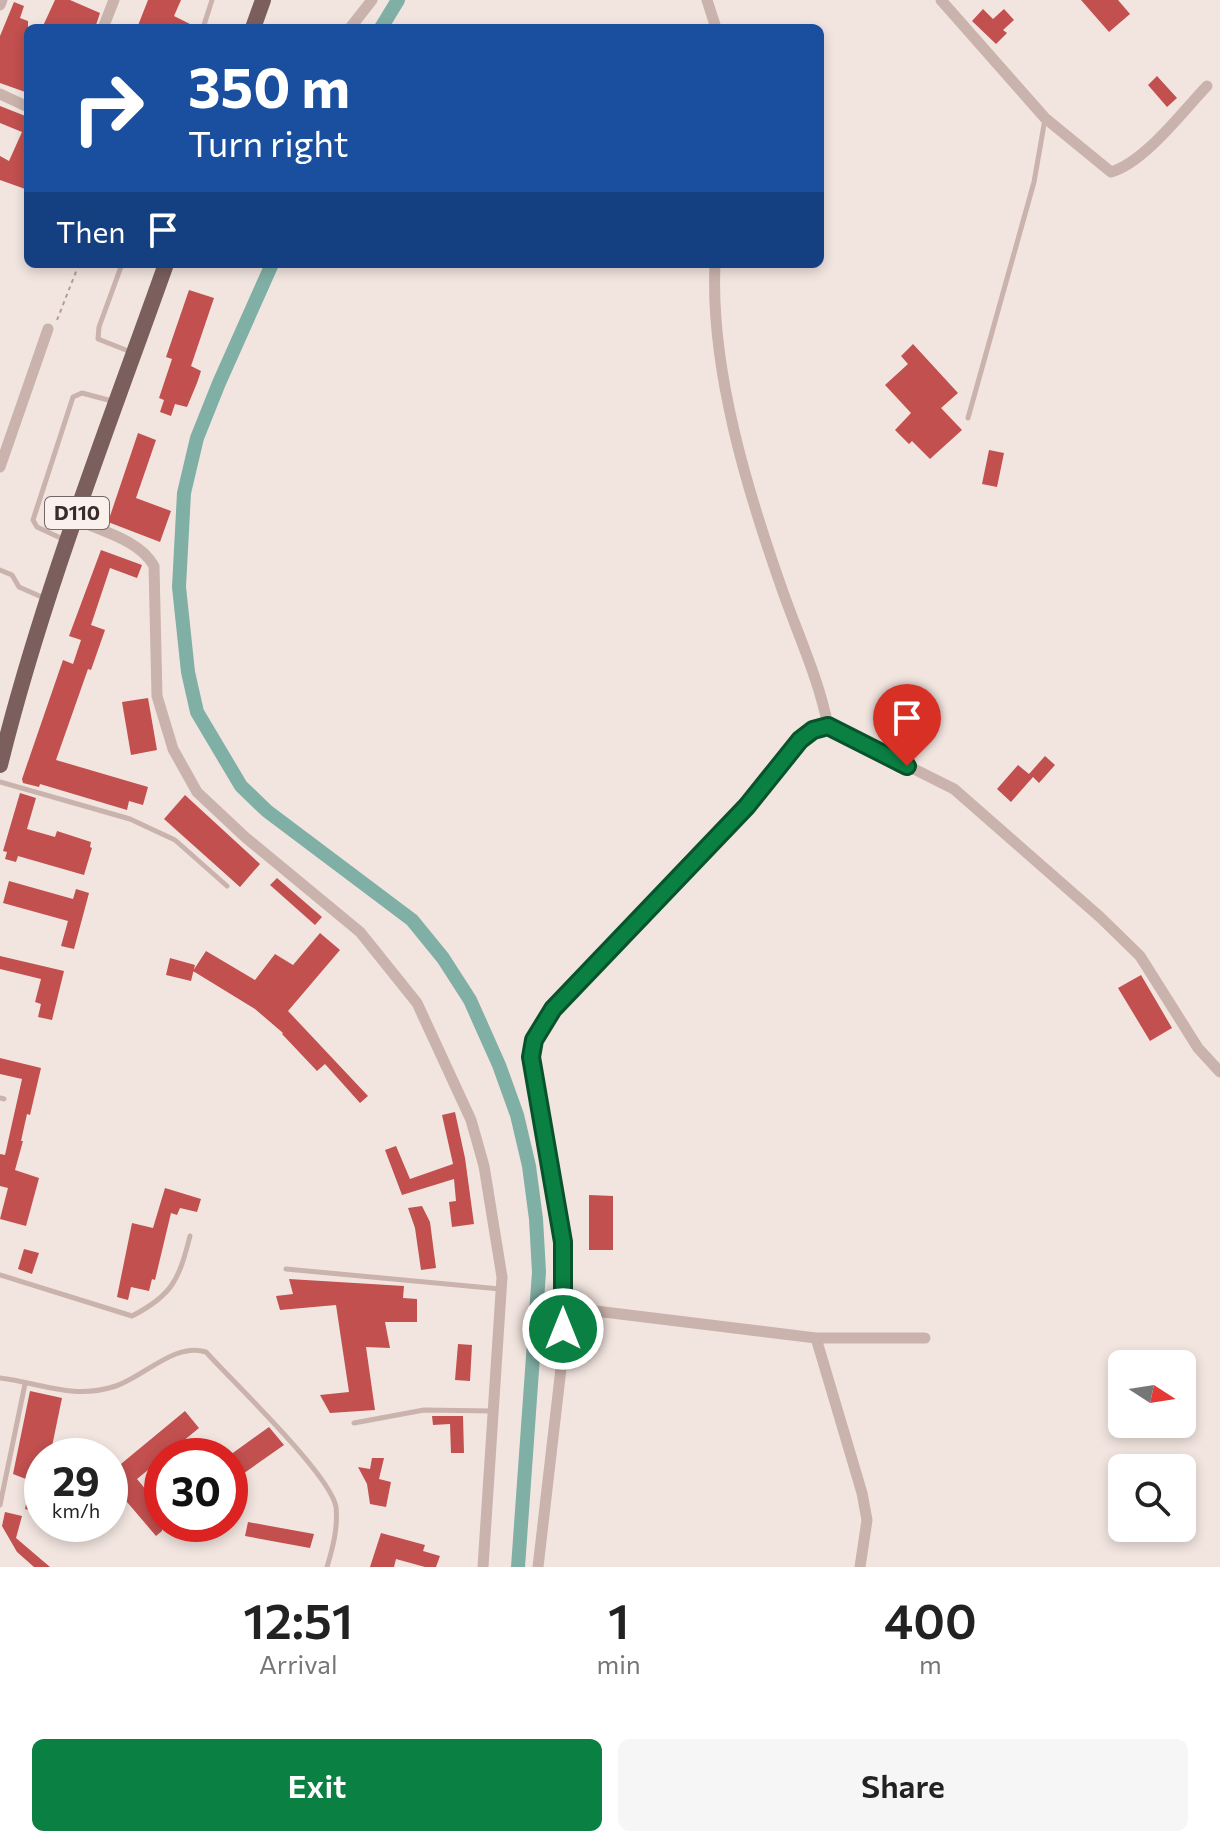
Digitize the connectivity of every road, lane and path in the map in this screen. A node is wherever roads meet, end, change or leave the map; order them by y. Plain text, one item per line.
1 (114, 0) edge
2 (212, 0) edge
3 (263, 0) edge
4 (372, 0) edge
5 (707, 0) edge
6 (941, 0) edge
7 (105, 24) edge
8 (204, 24) edge
9 (254, 24) edge
10 (353, 24) edge
11 (715, 24) edge
12 (1207, 86) dead end
13 (0, 94) edge
14 (24, 105) edge
15 (1045, 118) junction
16 (78, 268) edge
17 (121, 268) edge
18 (165, 268) edge
19 (715, 268) edge
20 (48, 329) joint
21 (134, 353) junction
22 (116, 403) junction
23 (968, 418) dead end
24 (0, 467) edge
25 (75, 519) junction
26 (68, 541) junction
27 (0, 570) edge
28 (49, 600) junction
29 (828, 726) junction
30 (4, 736) edge
31 (0, 765) edge
32 (0, 782) edge
33 (227, 886) dead end
34 (1220, 1072) edge
35 (190, 1236) dead end
36 (286, 1269) dead end
37 (0, 1275) edge
38 (501, 1289) junction
39 (563, 1307) junction
40 (816, 1338) junction
41 (925, 1338) dead end
42 (0, 1378) edge
43 (25, 1384) junction
44 (492, 1411) junction
45 (354, 1423) dead end
46 (0, 1505) edge
47 (327, 1567) edge
48 (483, 1567) edge
49 (538, 1567) edge
50 (860, 1567) edge

1 - 7 street
2 - 8 lane
3 - 9 main road
4 - 10 street
5 - 11 street
6 - 15 street
12 - 15 street
13 - 14 street
15 - 23 lane
16 - 20 path
17 - 21 lane
18 - 21 main road, D110
19 - 29 street
20 - 24 street
21 - 22 main road, D110
22 - 25 main road, D110
22 - 26 lane
25 - 26 main road, D110
25 - 38 street
26 - 28 main road, D110
27 - 28 lane
28 - 30 main road, D110
29 - 34 street
29 - 39 street
30 - 31 main road, D110
32 - 33 lane
35 - 37 lane
36 - 38 lane
38 - 44 street
39 - 40 street
39 - 49 street
40 - 41 street
40 - 50 street
42 - 43 lane
43 - 46 lane
43 - 47 lane
44 - 45 lane
44 - 48 street

